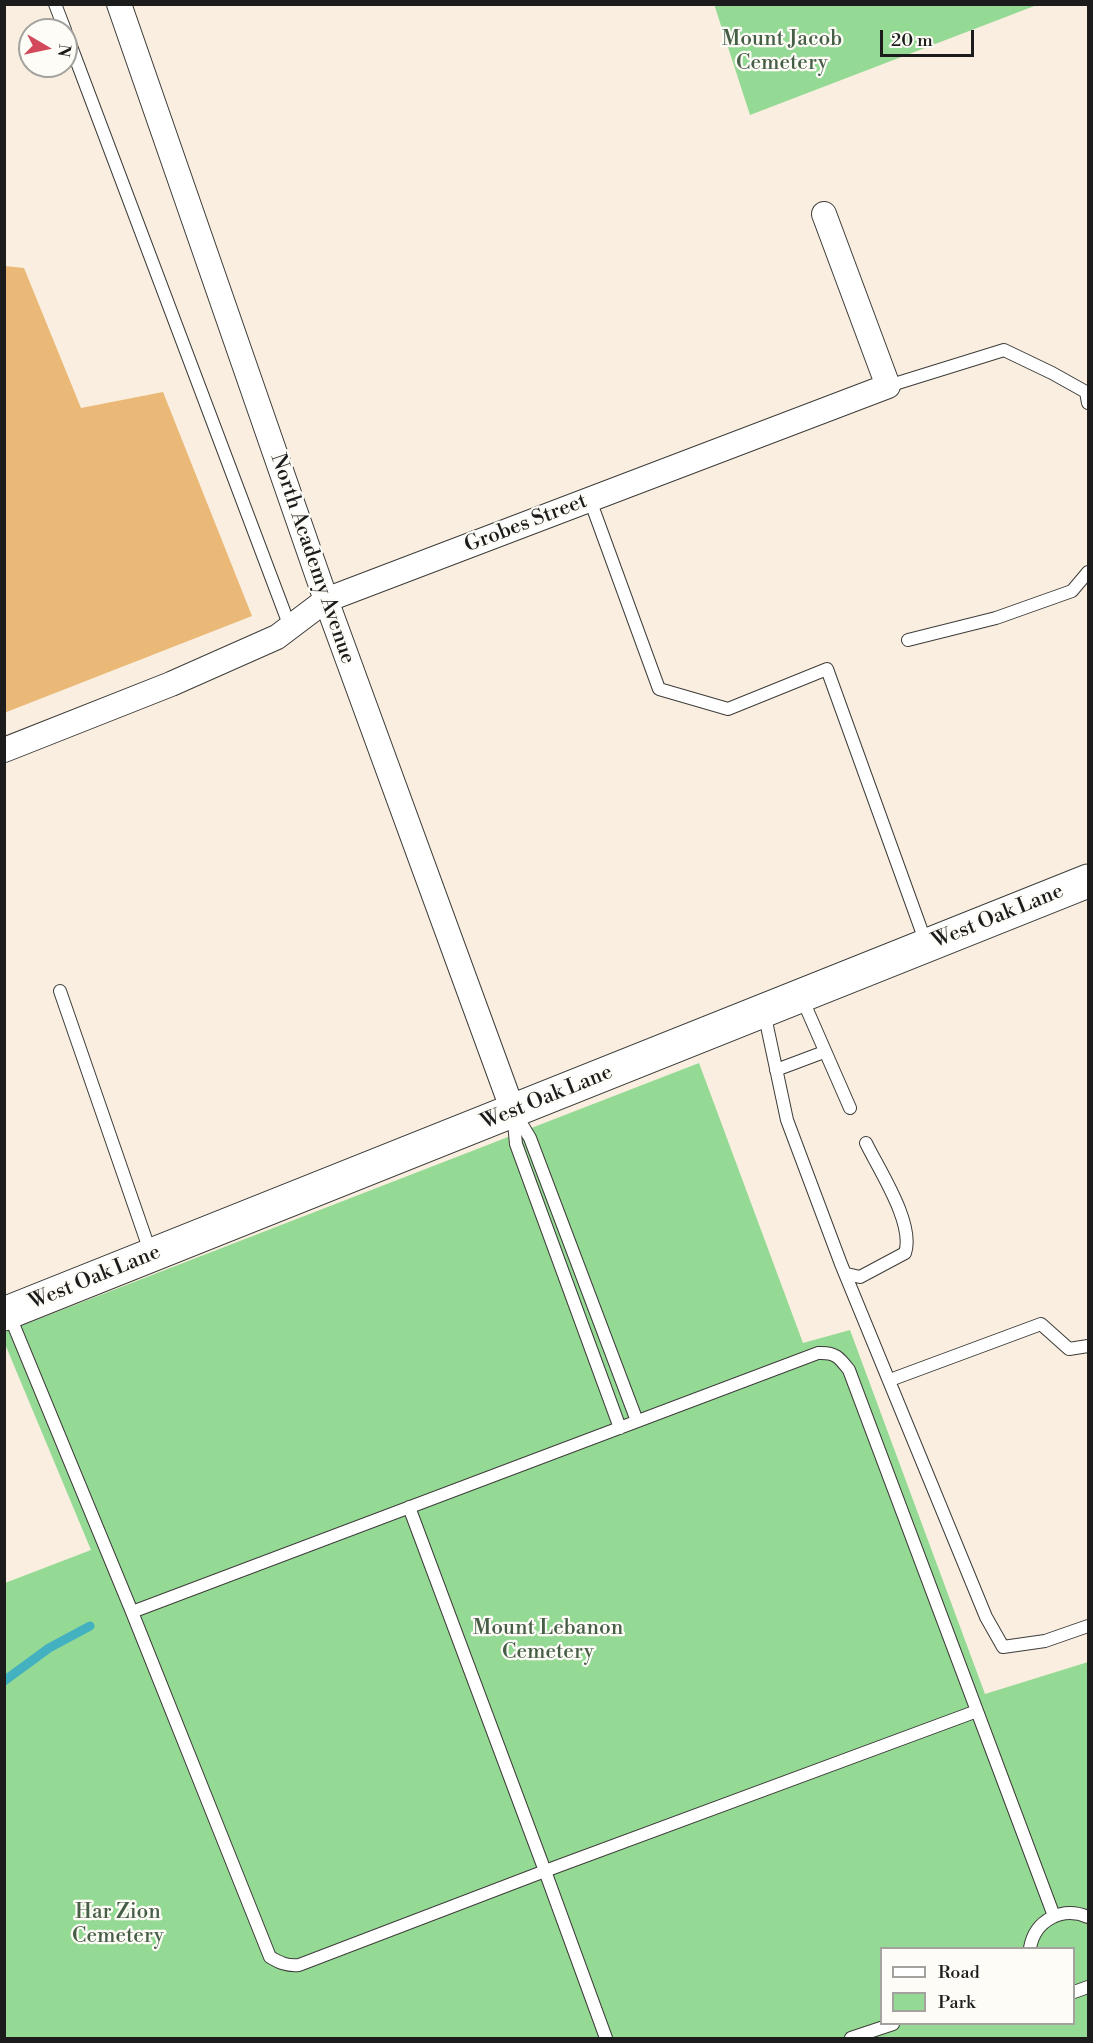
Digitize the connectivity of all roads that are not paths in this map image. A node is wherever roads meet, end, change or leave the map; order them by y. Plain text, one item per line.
1 (119, 4) edge
2 (78, 66) edge
3 (824, 214) dead end
4 (888, 386) junction
5 (1088, 395) edge
6 (590, 500) junction
7 (1089, 572) edge
8 (326, 600) junction
9 (290, 627) junction
10 (908, 640) dead end
11 (4, 750) edge
12 (1089, 881) edge
13 (927, 946) junction
14 (60, 992) dead end
15 (801, 996) junction
16 (763, 1011) junction
17 (824, 1052) junction
18 (776, 1070) junction
19 (850, 1108) dead end
20 (513, 1111) junction
21 (866, 1143) dead end
22 (152, 1256) junction
23 (847, 1274) junction
24 (6, 1313) edge
25 (1089, 1346) edge
26 (890, 1380) junction
27 (637, 1421) junction
28 (620, 1428) junction
29 (409, 1507) junction
30 (132, 1612) junction
31 (1089, 1626) edge
32 (977, 1711) junction
33 (545, 1870) junction
34 (1054, 1916) junction
35 (1089, 1917) edge
36 (1030, 1947) edge
37 (890, 2025) edge
38 (606, 2038) edge
39 (850, 2038) edge

1 - 8 street, North Academy Avenue
2 - 9 lane
3 - 4 street
4 - 5 lane
4 - 6 street, Grobes Street
6 - 8 street, Grobes Street
6 - 13 lane
7 - 10 lane
8 - 9 street, Grobes Street
8 - 20 street, North Academy Avenue
9 - 11 street, Grobes Street
12 - 13 main road, West Oak Lane
13 - 15 main road, West Oak Lane
14 - 22 lane
15 - 16 main road, West Oak Lane
15 - 17 lane
16 - 18 lane
16 - 20 main road, West Oak Lane
17 - 18 lane
17 - 19 lane
18 - 23 lane
20 - 22 main road, West Oak Lane
20 - 27 lane
20 - 28 lane
21 - 23 lane
22 - 24 main road, West Oak Lane
23 - 26 lane
24 - 30 lane
25 - 26 lane
26 - 31 lane
27 - 28 lane
27 - 32 lane
28 - 29 lane
29 - 30 lane
29 - 33 lane
30 - 33 lane
32 - 33 lane
32 - 34 lane
33 - 38 lane
34 - 35 lane
34 - 36 lane
37 - 39 lane

